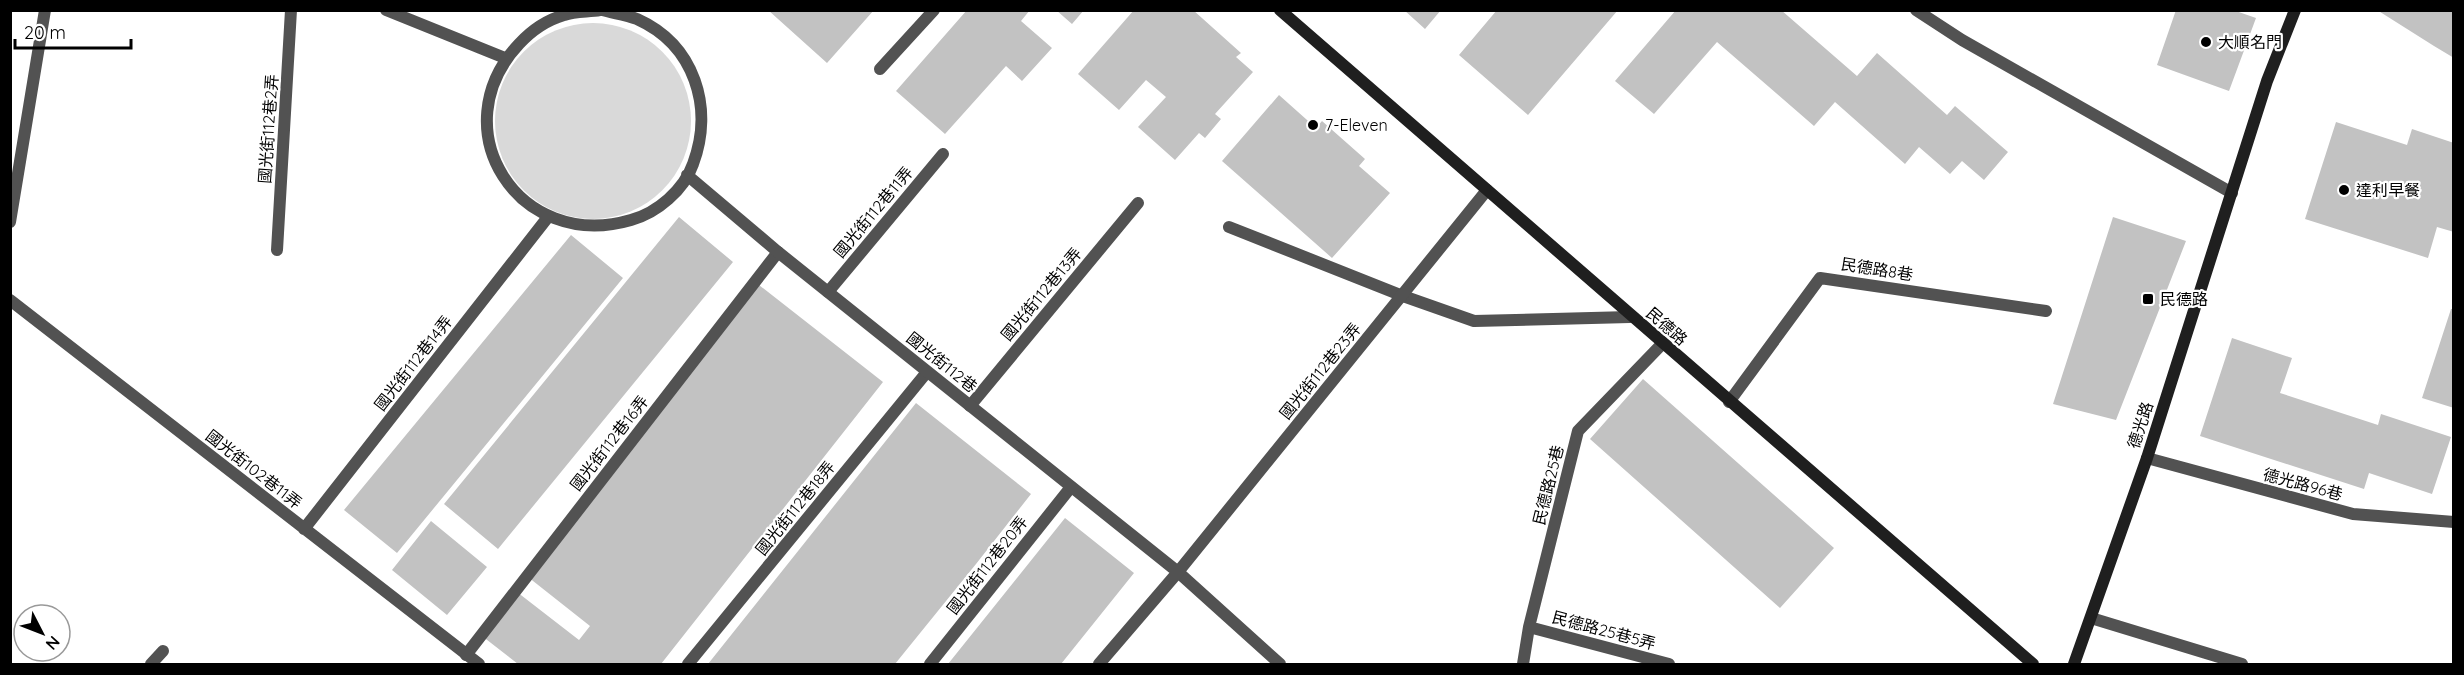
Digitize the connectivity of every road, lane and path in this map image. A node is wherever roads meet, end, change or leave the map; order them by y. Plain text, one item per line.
1 (45, 10) edge
2 (291, 10) edge
3 (386, 10) edge
4 (601, 10) edge
5 (934, 10) edge
6 (1280, 10) edge
7 (1916, 10) edge
8 (2295, 10) edge
9 (505, 58) junction
10 (880, 69) dead end
11 (943, 154) dead end
12 (687, 176) junction
13 (1487, 190) junction
14 (2232, 193) junction
15 (1138, 203) dead end
16 (548, 217) junction
17 (10, 222) edge
18 (1229, 227) dead end
19 (277, 250) dead end
20 (778, 252) junction
21 (828, 292) junction
22 (1403, 296) junction
23 (10, 300) edge
24 (2046, 312) dead end
25 (1630, 316) junction
26 (1662, 344) junction
27 (927, 372) junction
28 (1729, 402) junction
29 (970, 406) junction
30 (2147, 458) junction
31 (1071, 487) junction
32 (2454, 522) edge
33 (304, 529) junction
34 (1178, 572) junction
35 (2091, 618) junction
36 (1529, 627) junction
37 (163, 651) dead end
38 (466, 655) junction
39 (151, 664) edge
40 (479, 664) edge
41 (688, 664) edge
42 (930, 664) edge
43 (1100, 664) edge
44 (1280, 664) edge
45 (1523, 664) edge
46 (1669, 664) edge
47 (2033, 664) edge
48 (2074, 664) edge
49 (2242, 664) edge

1 - 17 street
2 - 19 street, 國光街112巷2弄
3 - 9 street
4 - 9 street
4 - 12 street
5 - 10 street
6 - 13 street, 民德路
7 - 14 street
8 - 14 street, 德光路
9 - 16 street
11 - 21 street, 國光街112巷11弄
12 - 16 street
12 - 20 street, 國光街112巷
13 - 22 street, 國光街112巷23弄
13 - 25 street, 民德路
14 - 30 street, 德光路
15 - 29 street, 國光街112巷13弄
16 - 33 street, 國光街112巷14弄
18 - 22 street
20 - 21 street, 國光街112巷
20 - 38 street, 國光街112巷16弄
21 - 27 street, 國光街112巷
22 - 25 street
22 - 34 street, 國光街112巷23弄
23 - 33 street, 國光街102巷11弄
24 - 28 street, 民德路8巷
25 - 26 street, 民德路
26 - 28 street, 民德路
26 - 36 street, 民德路25巷
27 - 29 street, 國光街112巷
27 - 41 street, 國光街112巷18弄
28 - 47 street, 民德路
29 - 31 street, 國光街112巷
30 - 32 street, 德光路96巷
30 - 35 street, 德光路
31 - 34 street, 國光街112巷
31 - 42 street, 國光街112巷20弄
33 - 38 street, 國光街102巷11弄
34 - 43 street, 國光街112巷23弄
34 - 44 street, 國光街112巷
35 - 48 street, 德光路
35 - 49 street
36 - 45 street, 民德路25巷
36 - 46 street, 民德路25巷5弄
37 - 39 street
38 - 40 street, 國光街102巷11弄

